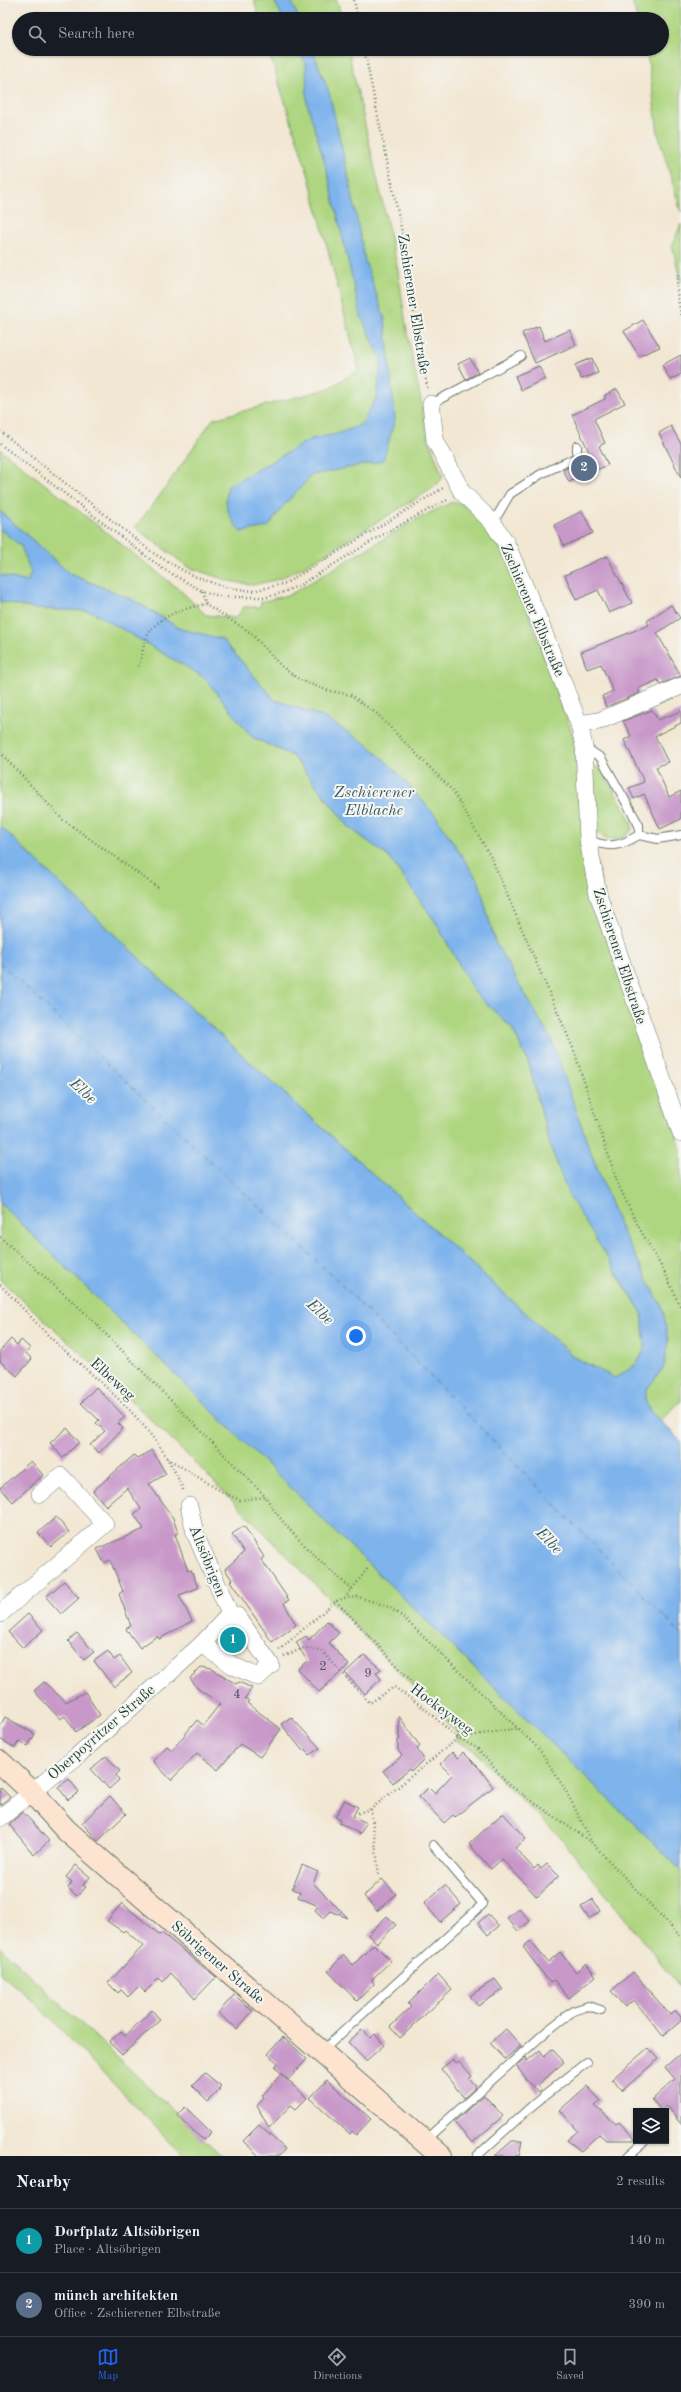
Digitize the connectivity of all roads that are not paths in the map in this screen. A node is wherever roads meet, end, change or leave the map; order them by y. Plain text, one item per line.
1 (521, 356) dead end
2 (431, 404) joint
3 (577, 446) dead end
4 (493, 523) junction
5 (681, 686) edge
6 (578, 724) junction
7 (584, 746) junction
8 (639, 835) junction
9 (681, 835) edge
10 (588, 840) junction
11 (681, 1133) edge
12 (40, 1494) dead end
13 (189, 1506) road end
14 (0, 1614) edge
15 (230, 1614) junction
16 (202, 1644) junction
17 (0, 1762) edge
18 (31, 1791) junction
19 (0, 1818) edge
20 (433, 1845) dead end
21 (601, 2010) dead end
22 (321, 2052) junction
23 (587, 2062) dead end
24 (423, 2141) junction
25 (642, 2144) edge
26 (441, 2156) edge
27 (477, 2156) edge
28 (628, 2156) edge

1 - 2 lane
2 - 4 street, Zschierener Elbstraße
3 - 4 lane
4 - 6 street, Zschierener Elbstraße
5 - 6 street
6 - 7 street, Zschierener Elbstraße
7 - 8 lane
7 - 10 street, Zschierener Elbstraße
8 - 9 lane
8 - 10 lane
10 - 11 street, Zschierener Elbstraße
12 - 14 street
13 - 15 street, Altsöbrigen
15 - 16 street, Altsöbrigen
15 - 16 street, Altsöbrigen
16 - 18 street, Oberpoyritzer Straße
17 - 18 street, Söbrigener Straße
18 - 19 street, Oberpoyritzer Straße
18 - 22 street, Söbrigener Straße
20 - 22 lane
21 - 24 lane
22 - 24 street, Söbrigener Straße
23 - 27 lane
24 - 26 street, Söbrigener Straße
25 - 28 lane

